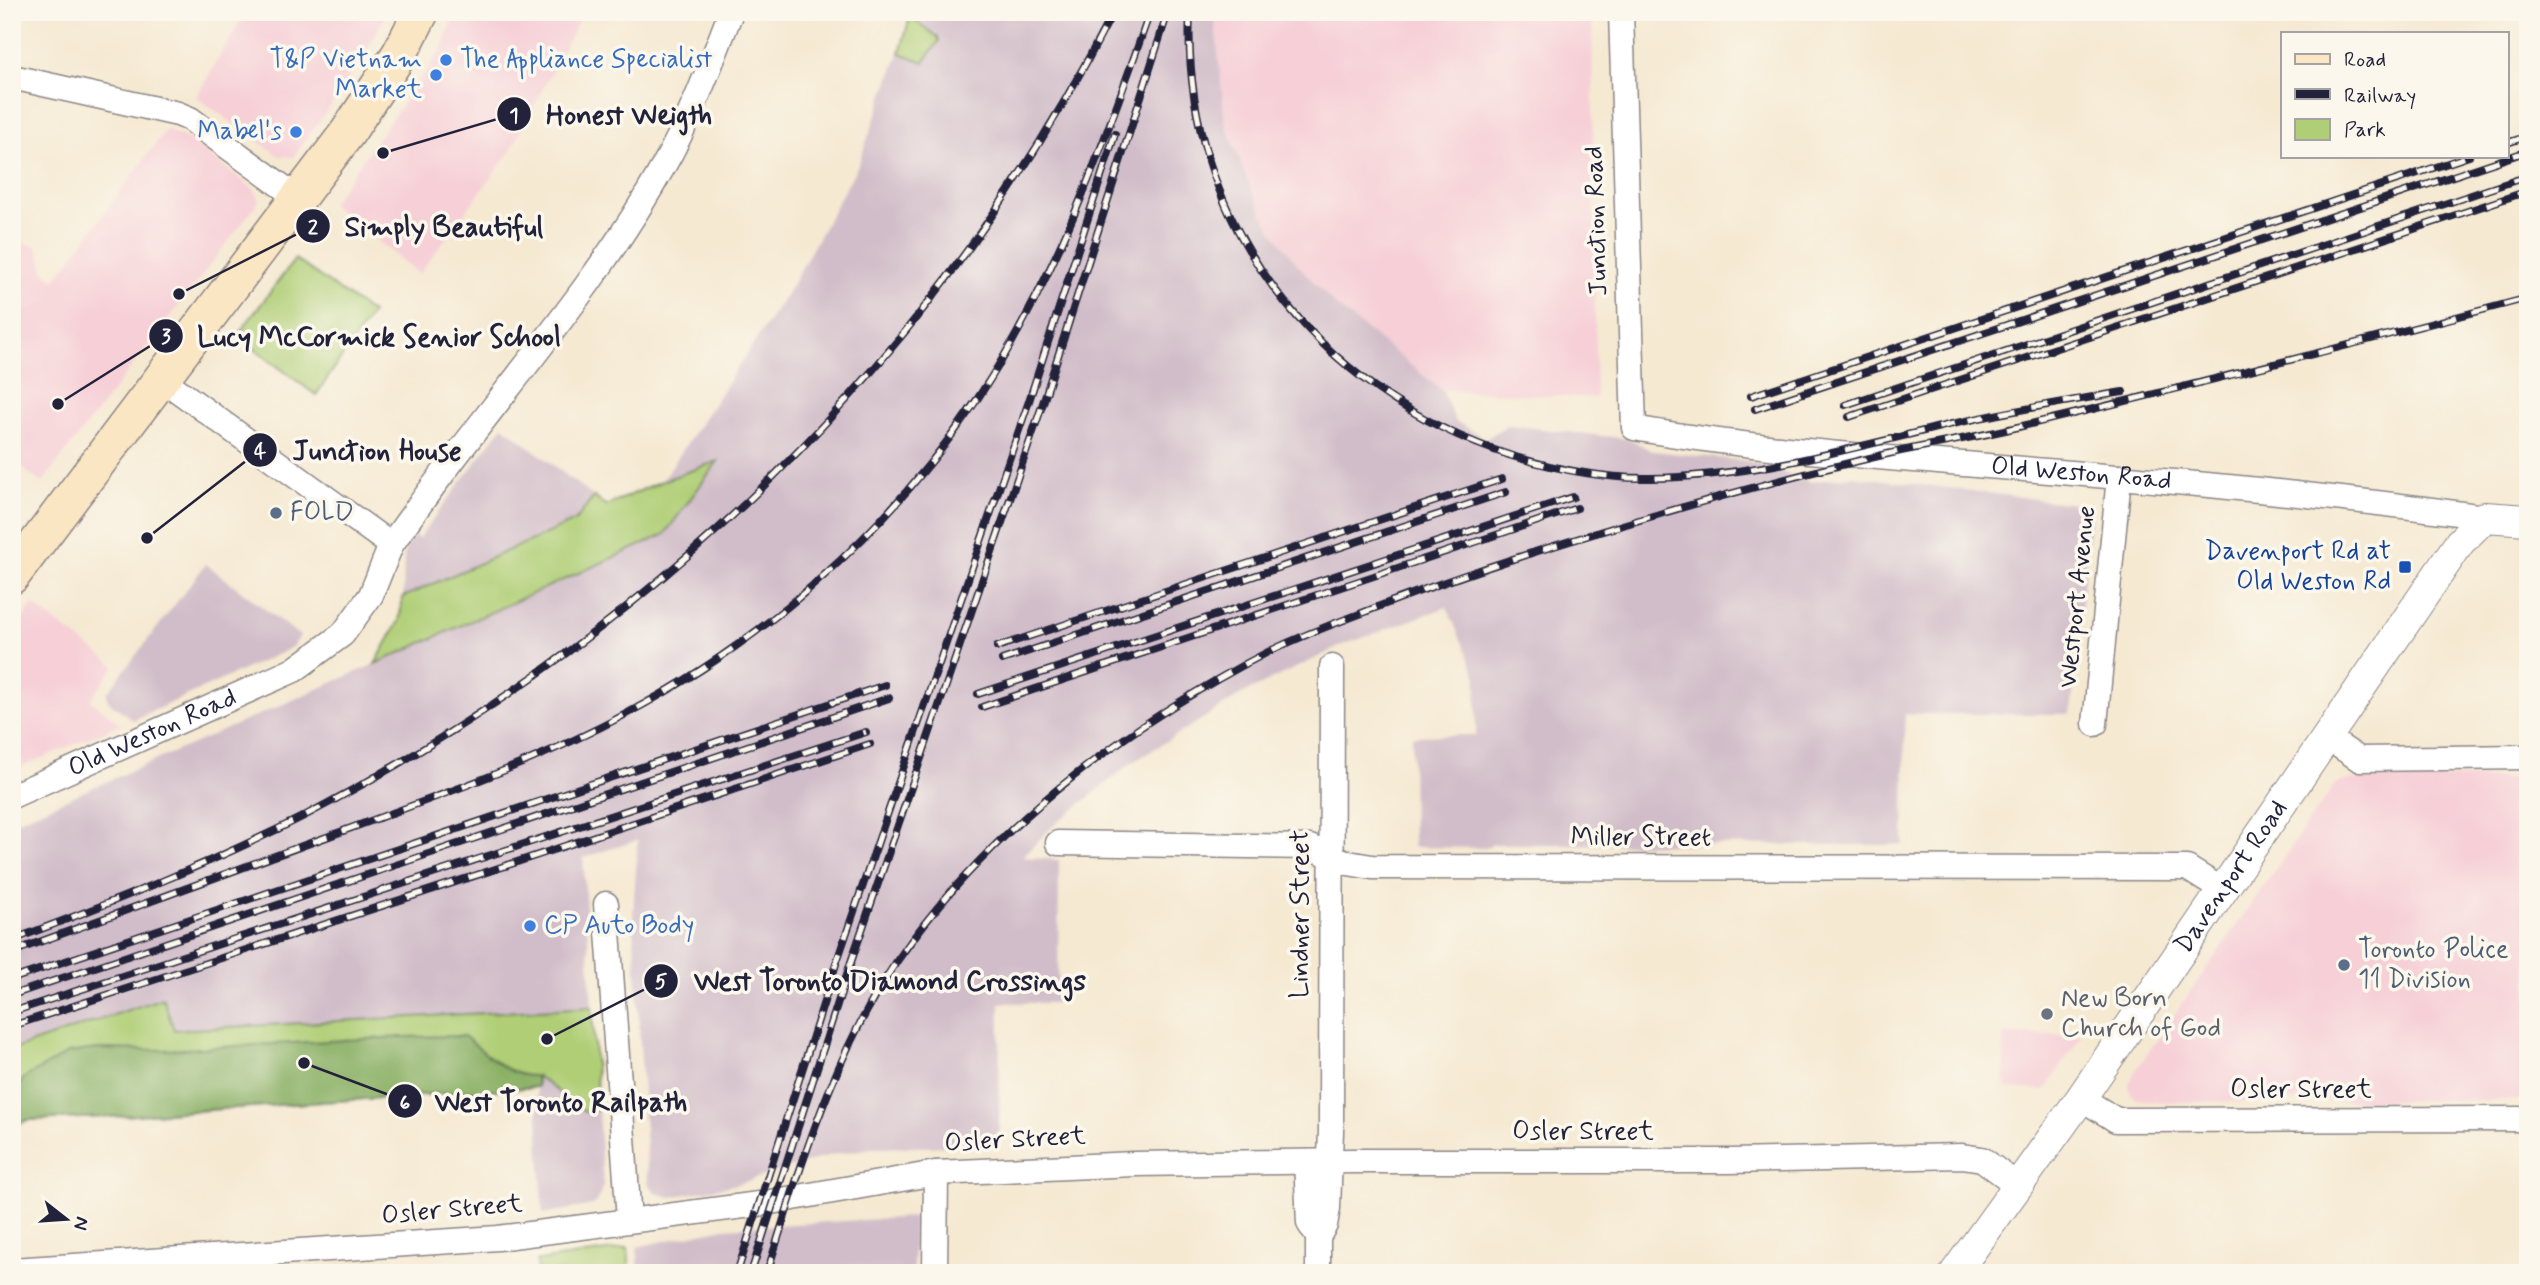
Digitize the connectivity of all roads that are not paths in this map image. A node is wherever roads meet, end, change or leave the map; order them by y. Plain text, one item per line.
1 (421, 12) edge
2 (731, 12) edge
3 (1621, 12) edge
4 (12, 77) edge
5 (299, 199) junction
6 (162, 379) junction
7 (1634, 428) joint
8 (2119, 477) junction
9 (2485, 517) junction
10 (2528, 520) edge
11 (391, 545) junction
12 (12, 576) edge
13 (1332, 667) dead end
14 (2095, 724) dead end
15 (2326, 737) junction
16 (2528, 757) edge
17 (12, 796) edge
18 (1058, 843) dead end
19 (1330, 855) junction
20 (2222, 890) junction
21 (606, 904) dead end
22 (2081, 1098) junction
23 (2528, 1119) edge
24 (1318, 1162) junction
25 (936, 1174) junction
26 (2017, 1185) junction
27 (629, 1220) junction
28 (12, 1270) edge
29 (935, 1273) edge
30 (1318, 1273) edge
31 (1955, 1273) edge

1 - 5 main road
2 - 11 street, Old Weston Road
3 - 7 street, Junction Road
4 - 5 street
5 - 6 main road
6 - 11 street
6 - 12 main road
7 - 8 street, Old Weston Road
8 - 9 street, Old Weston Road
8 - 14 street, Westport Avenue
9 - 10 street, Old Weston Road
9 - 15 street, Davenport Road
11 - 17 street, Old Weston Road
13 - 19 street, Lindner Street
15 - 16 street
15 - 20 street, Davenport Road
18 - 19 street, Miller Street
19 - 20 street, Miller Street
19 - 24 street, Lindner Street
20 - 22 street, Davenport Road
21 - 27 street
22 - 23 street, Osler Street
22 - 26 street, Davenport Road
24 - 25 street, Osler Street
24 - 26 street, Osler Street
24 - 30 street, Lindner Street
25 - 27 street, Osler Street
25 - 29 street
26 - 31 street, Davenport Road
27 - 28 street, Osler Street

